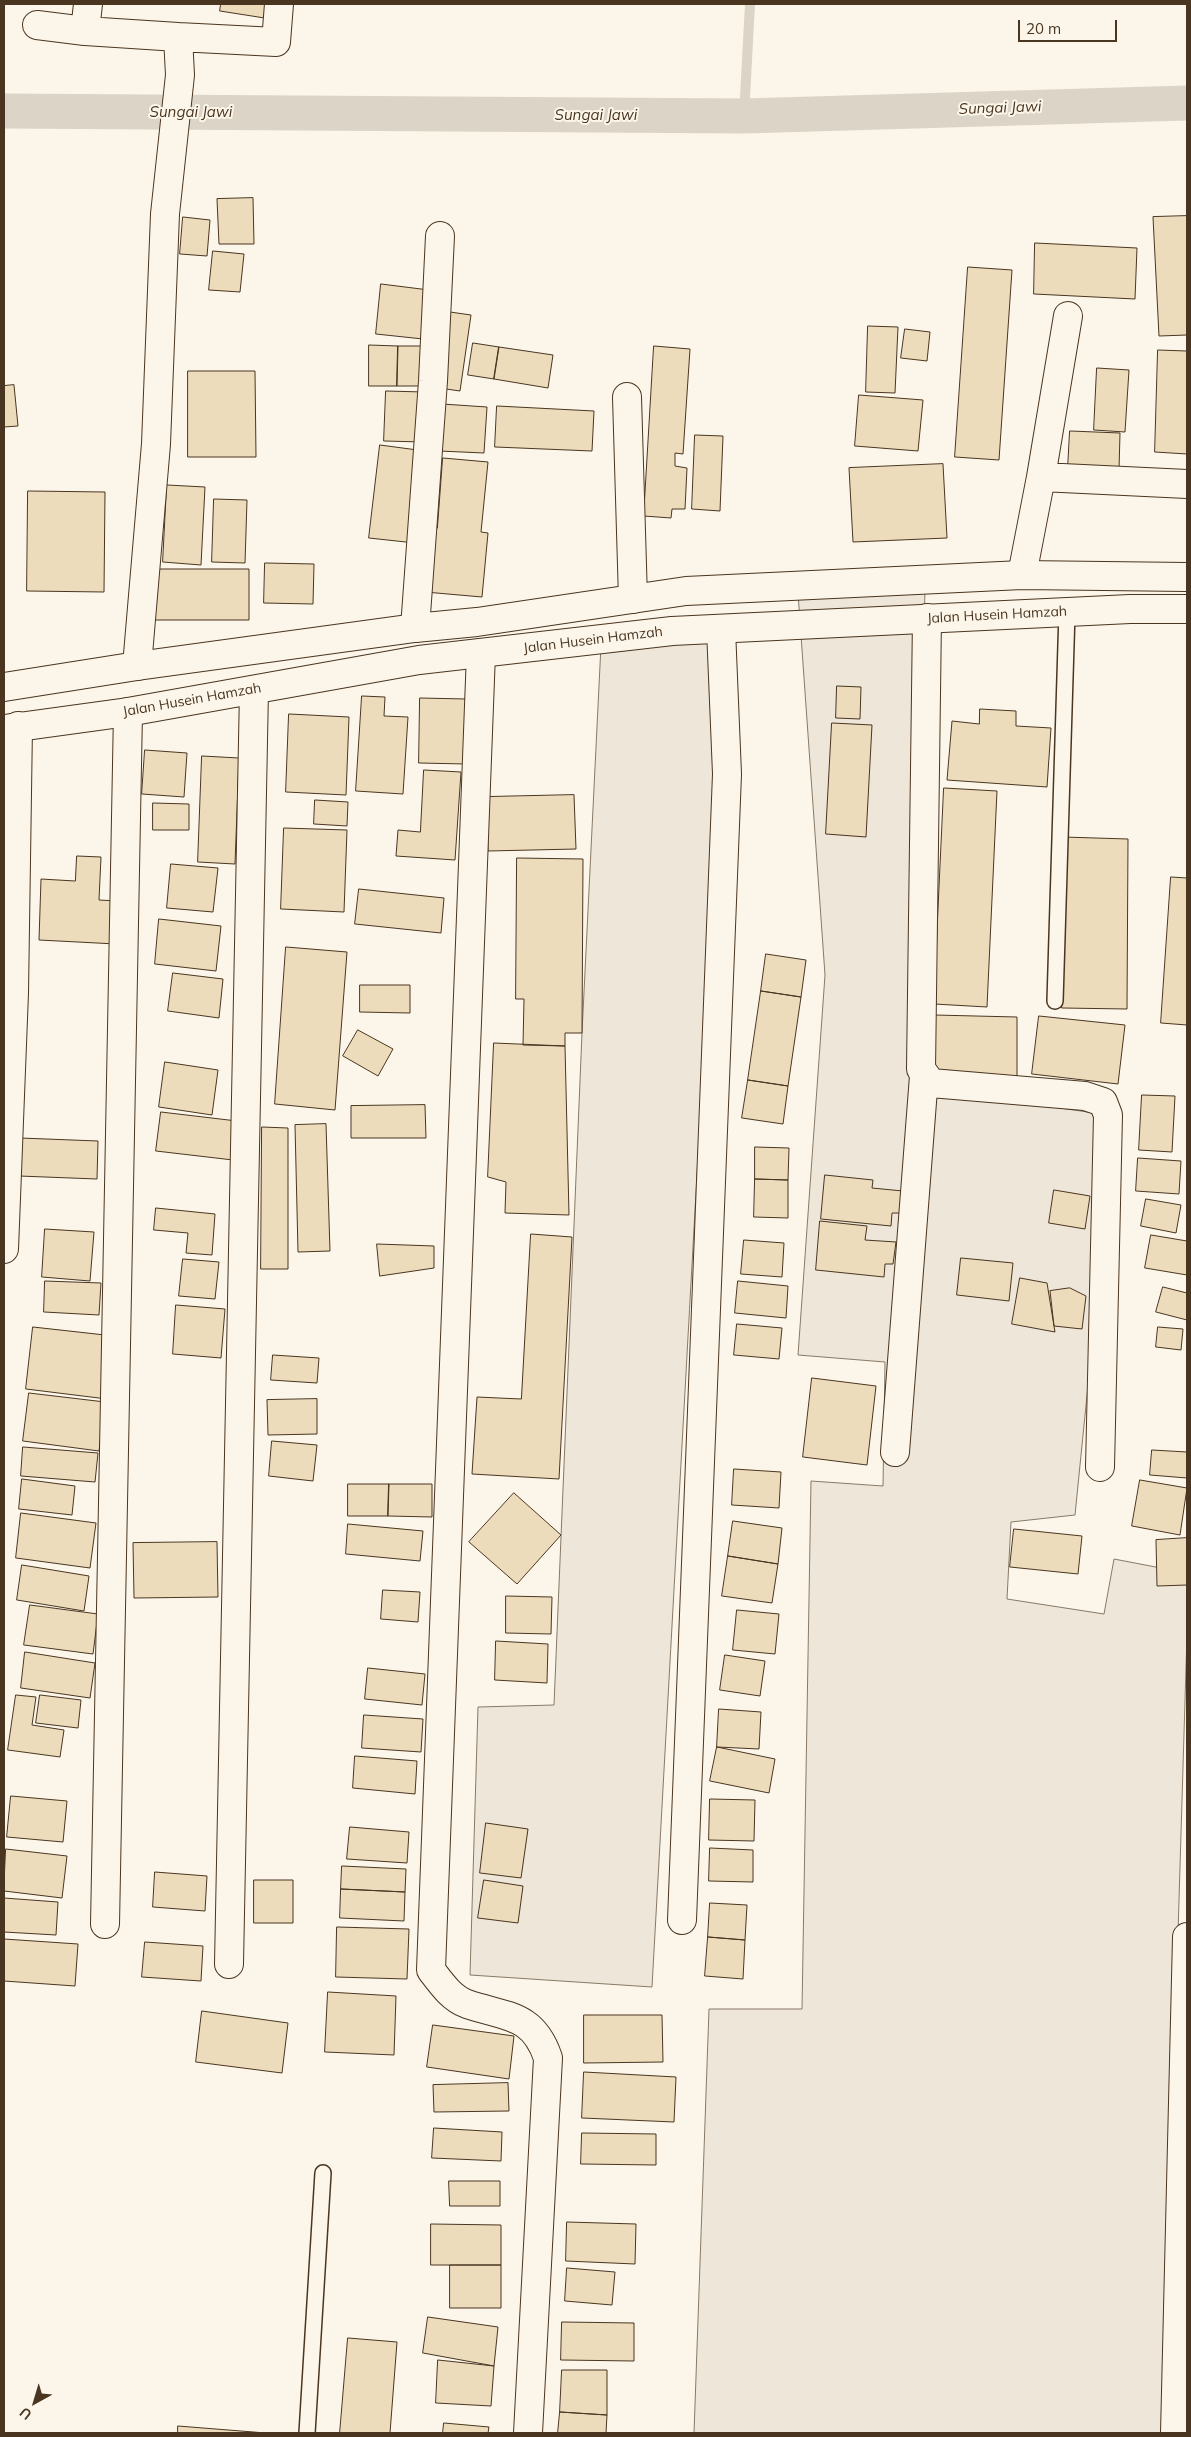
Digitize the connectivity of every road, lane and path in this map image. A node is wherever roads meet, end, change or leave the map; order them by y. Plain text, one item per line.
1 (88, 4) edge
2 (279, 4) edge
3 (37, 25) dead end
4 (85, 31) junction
5 (178, 37) junction
6 (440, 236) dead end
7 (1068, 316) dead end
8 (627, 397) dead end
9 (1042, 477) junction
10 (1187, 484) edge
11 (1022, 576) junction
12 (1187, 578) edge
13 (926, 580) junction
14 (633, 599) junction
15 (1187, 609) edge
16 (1067, 612) junction
17 (927, 618) junction
18 (415, 628) junction
19 (721, 629) junction
20 (481, 653) junction
21 (138, 666) junction
22 (4, 687) edge
23 (254, 690) junction
24 (128, 712) junction
25 (11, 728) edge
26 (1055, 1001) dead end
27 (924, 1076) junction
28 (6, 1124) edge
29 (4, 1248) edge
30 (895, 1452) dead end
31 (1100, 1467) dead end
32 (682, 1920) dead end
33 (105, 1924) dead end
34 (1187, 1938) edge
35 (229, 1964) dead end
36 (323, 2173) dead end
37 (306, 2433) edge
38 (528, 2433) edge
39 (1175, 2433) edge

1 - 4 street
2 - 5 street
3 - 4 street
4 - 5 street
5 - 21 street
6 - 18 street
7 - 9 street
8 - 14 street
9 - 10 street
9 - 11 street
11 - 12 street
11 - 13 street
13 - 14 street
13 - 17 street
14 - 18 street
15 - 16 street, Jalan Husein Hamzah
16 - 17 street, Jalan Husein Hamzah
16 - 26 lane
17 - 19 street, Jalan Husein Hamzah
17 - 27 street
18 - 21 street
19 - 20 street, Jalan Husein Hamzah
19 - 32 street
20 - 23 street, Jalan Husein Hamzah
20 - 38 street
21 - 22 street
23 - 24 street, Jalan Husein Hamzah
23 - 35 street
24 - 25 street, Jalan Husein Hamzah
24 - 33 street
25 - 28 street
27 - 30 street
27 - 31 street
28 - 29 street
34 - 39 street
36 - 37 lane

